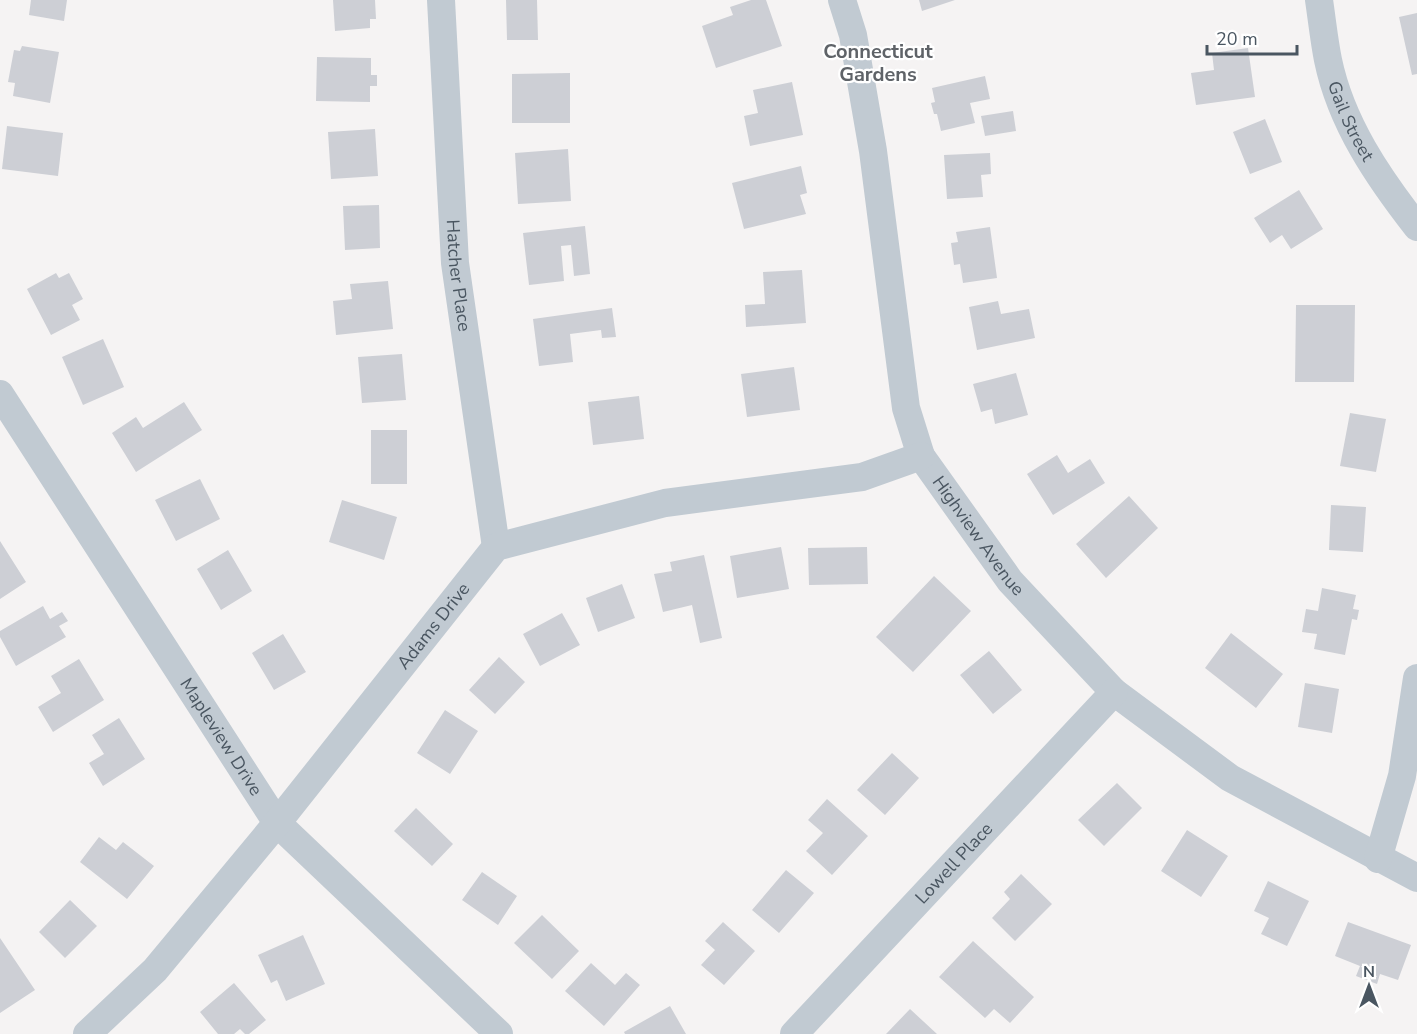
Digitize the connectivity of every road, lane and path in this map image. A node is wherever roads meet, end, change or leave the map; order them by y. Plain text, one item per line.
1 (441, 0) edge
2 (842, 0) edge
3 (1319, 0) edge
4 (1417, 227) edge
5 (0, 394) edge
6 (921, 456) junction
7 (496, 547) junction
8 (1417, 678) edge
9 (1114, 692) junction
10 (277, 824) junction
11 (1378, 859) junction
12 (1417, 878) edge
13 (87, 1034) edge
14 (499, 1034) edge
15 (794, 1034) edge

1 - 7 street, Hatcher Place
2 - 6 street, Highview Avenue
3 - 4 street, Gail Street
5 - 10 street, Mapleview Drive
6 - 7 street
6 - 9 street, Highview Avenue
7 - 10 street, Adams Drive
8 - 11 street
9 - 11 street, Highview Avenue
9 - 15 street, Lowell Place
10 - 13 street, Adams Drive
10 - 14 street, Mapleview Drive
11 - 12 street, Highview Avenue

